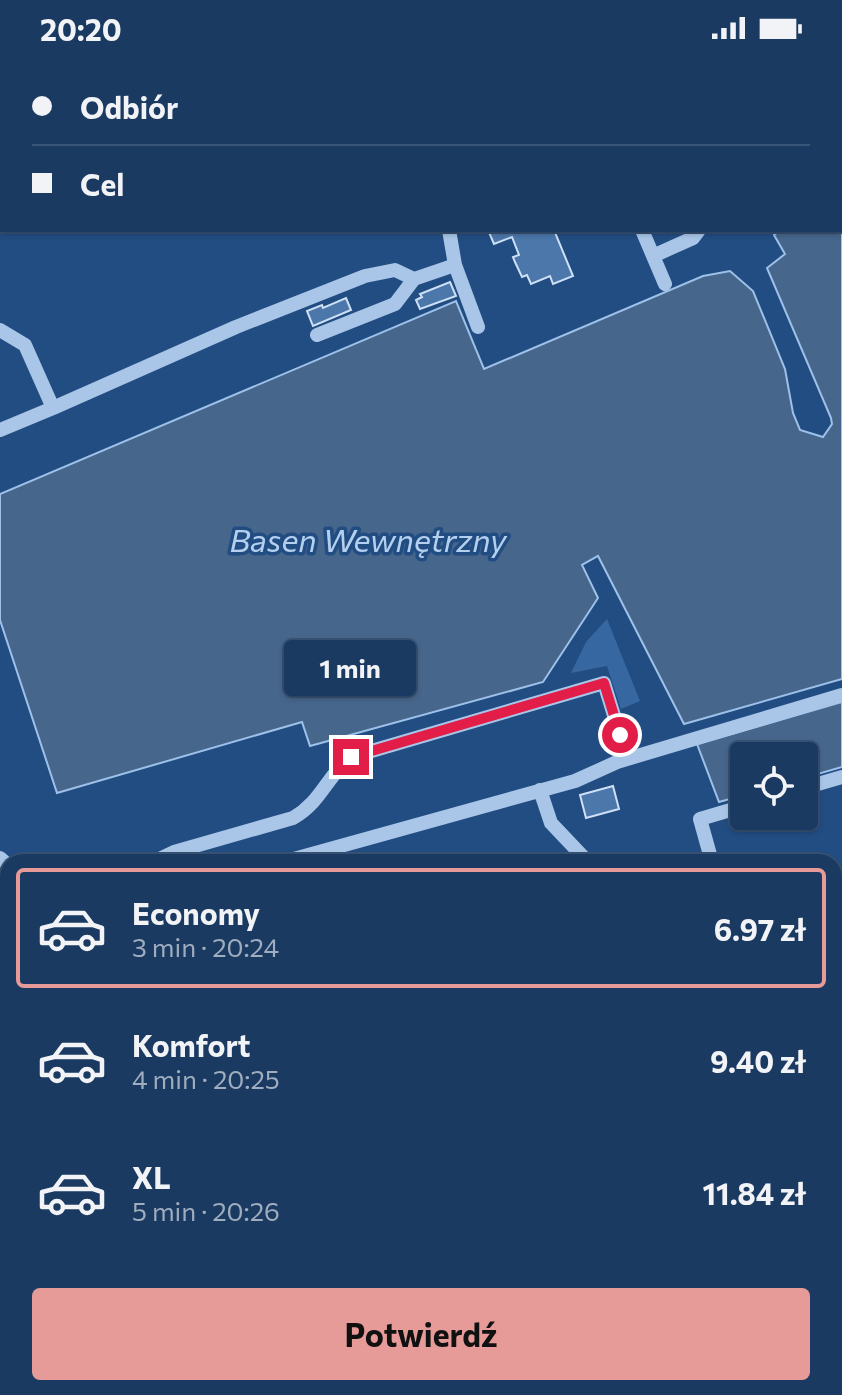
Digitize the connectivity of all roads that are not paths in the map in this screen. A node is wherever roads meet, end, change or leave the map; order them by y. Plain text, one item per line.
1 (449, 232) edge
2 (643, 232) edge
3 (698, 232) edge
4 (653, 256) junction
5 (455, 265) junction
6 (414, 279) junction
7 (665, 284) dead end
8 (478, 327) dead end
9 (0, 330) edge
10 (317, 335) dead end
11 (53, 408) junction
12 (0, 430) edge
13 (842, 695) edge
14 (620, 735) dead end
15 (842, 777) edge
16 (818, 784) edge
17 (540, 790) junction
18 (730, 810) edge
19 (170, 854) edge
20 (312, 854) edge
21 (580, 854) edge
22 (710, 854) edge

1 - 5 street
2 - 4 street
3 - 4 street
4 - 7 street
5 - 6 street
5 - 8 street
6 - 10 street
6 - 11 street
9 - 11 street
11 - 12 street
13 - 17 street
14 - 19 street
15 - 16 street
17 - 20 street
17 - 21 street
18 - 22 street

